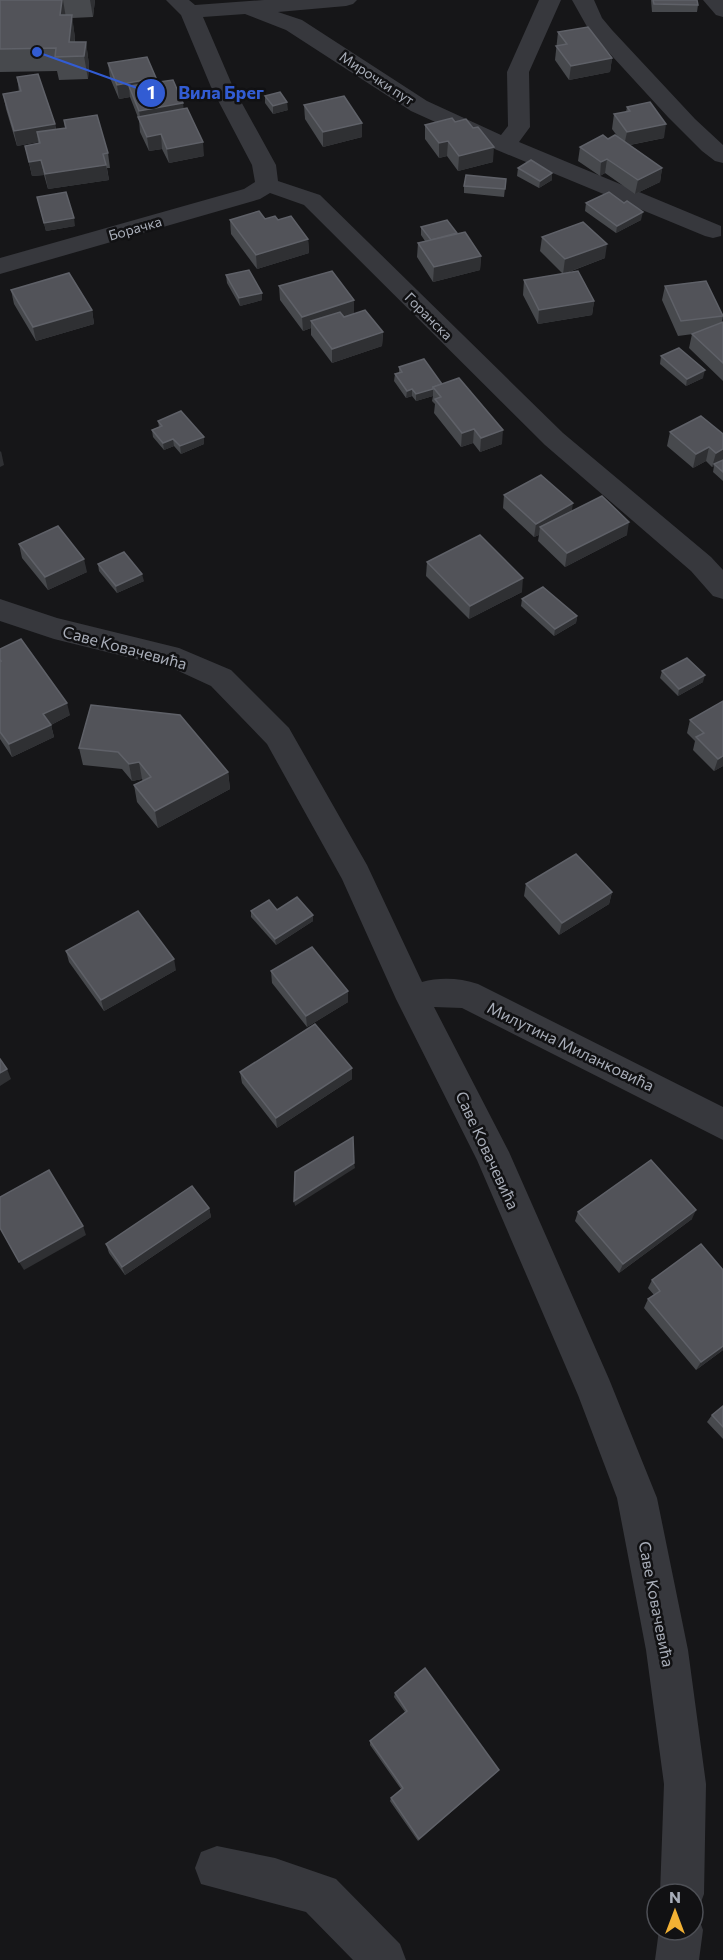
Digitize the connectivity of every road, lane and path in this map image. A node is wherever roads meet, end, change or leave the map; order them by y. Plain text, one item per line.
1 (346, 0) edge
2 (583, 0) edge
3 (714, 0) edge
4 (184, 6) edge
5 (251, 9) junction
6 (546, 9) edge
7 (723, 11) edge
8 (505, 145) junction
9 (723, 156) edge
10 (267, 185) junction
11 (714, 231) dead end
12 (0, 266) edge
13 (723, 589) edge
14 (0, 610) edge
15 (413, 999) junction
16 (723, 1124) edge
17 (217, 1868) dead end
18 (682, 1882) edge
19 (679, 1942) edge
20 (384, 1960) edge
21 (677, 1960) edge

1 - 5 street
2 - 9 street
3 - 7 street
4 - 5 street
4 - 10 street
5 - 8 street, Мирочки пут
6 - 8 street
8 - 11 street, Мирочки пут
10 - 12 street, Борачка
10 - 13 street, Горанска
14 - 15 street, Саве Ковачевића
15 - 16 street, Милутина Миланковића
15 - 18 street, Саве Ковачевића
17 - 20 street
19 - 21 street

